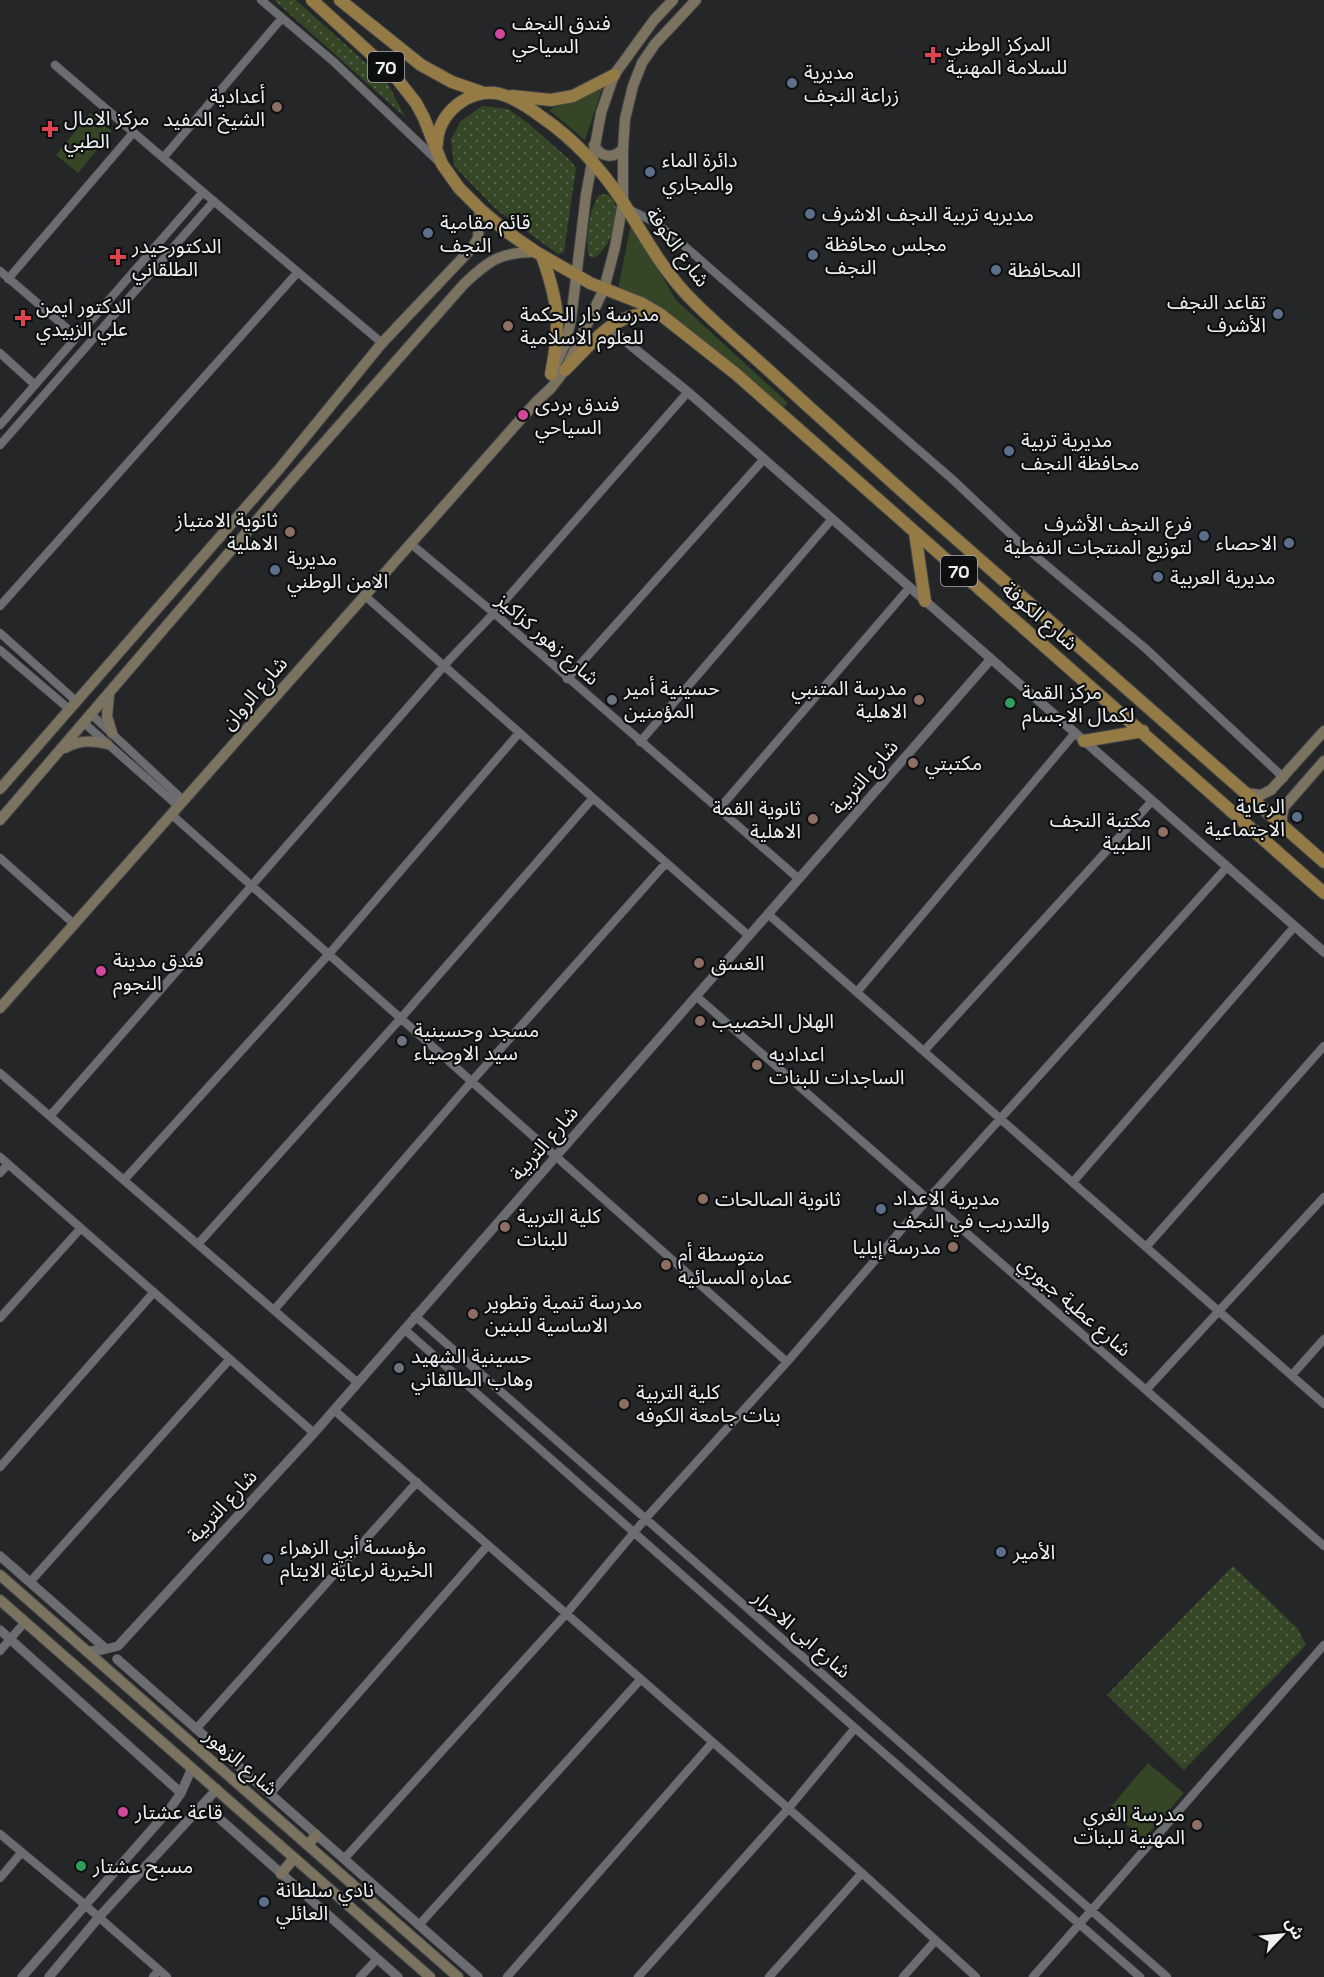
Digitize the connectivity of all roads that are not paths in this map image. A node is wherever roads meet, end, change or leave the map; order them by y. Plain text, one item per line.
1 (261, 0) edge
2 (312, 0) edge
3 (340, 0) edge
4 (673, 0) edge
5 (696, 0) edge
6 (282, 18) junction
7 (55, 65) dead end
8 (614, 75) junction
9 (485, 93) junction
10 (499, 94) junction
11 (133, 133) junction
12 (594, 145) junction
13 (623, 149) junction
14 (437, 152) junction
15 (163, 158) junction
16 (592, 162) junction
17 (442, 165) junction
18 (203, 192) junction
19 (214, 201) junction
20 (625, 205) junction
21 (480, 209) junction
22 (539, 254) junction
23 (0, 271) edge
24 (298, 272) junction
25 (577, 276) junction
26 (8, 279) junction
27 (604, 289) junction
28 (660, 314) junction
29 (608, 327) junction
30 (76, 337) junction
31 (382, 343) junction
32 (0, 353) edge
33 (565, 370) junction
34 (551, 374) junction
35 (34, 384) junction
36 (688, 392) junction
37 (536, 402) junction
38 (0, 424) edge
39 (0, 445) edge
40 (764, 459) junction
41 (280, 468) junction
42 (292, 478) junction
43 (832, 519) junction
44 (915, 533) junction
45 (410, 543) junction
46 (909, 587) junction
47 (364, 595) junction
48 (925, 601) junction
49 (0, 606) edge
50 (494, 613) junction
51 (0, 633) edge
52 (0, 650) edge
53 (991, 659) junction
54 (444, 666) junction
55 (567, 679) junction
56 (111, 690) junction
57 (72, 705) junction
58 (87, 718) junction
59 (1143, 731) junction
60 (1324, 732) edge
61 (112, 733) junction
62 (519, 733) junction
63 (1079, 737) junction
64 (640, 742) junction
65 (107, 744) junction
66 (60, 752) junction
67 (1324, 761) edge
68 (11, 777) junction
69 (1284, 778) junction
70 (0, 789) edge
71 (26, 790) junction
72 (1298, 790) junction
73 (1245, 793) junction
74 (593, 798) junction
75 (1152, 801) junction
76 (177, 807) junction
77 (718, 810) junction
78 (0, 820) edge
79 (1284, 826) junction
80 (1275, 850) junction
81 (0, 858) edge
82 (1324, 862) edge
83 (666, 863) junction
84 (1227, 867) junction
85 (799, 879) junction
86 (252, 886) junction
87 (1324, 893) edge
88 (768, 914) junction
89 (74, 924) junction
90 (1295, 927) junction
91 (749, 936) junction
92 (1324, 952) edge
93 (329, 954) junction
94 (857, 992) junction
95 (696, 996) junction
96 (0, 1008) edge
97 (401, 1018) junction
98 (1324, 1046) edge
99 (924, 1051) junction
100 (0, 1072) edge
101 (472, 1081) junction
102 (50, 1116) junction
103 (1001, 1119) junction
104 (556, 1156) junction
105 (0, 1157) edge
106 (8, 1164) junction
107 (0, 1173) edge
108 (124, 1180) junction
109 (1073, 1182) junction
110 (1324, 1197) edge
111 (928, 1199) junction
112 (81, 1228) junction
113 (198, 1244) junction
114 (1146, 1247) junction
115 (154, 1292) junction
116 (274, 1310) junction
117 (1218, 1311) junction
118 (415, 1316) junction
119 (0, 1318) edge
120 (404, 1329) junction
121 (1324, 1339) edge
122 (230, 1359) junction
123 (787, 1362) junction
124 (1292, 1375) junction
125 (358, 1383) junction
126 (1146, 1390) junction
127 (1324, 1404) edge
128 (334, 1410) junction
129 (314, 1433) junction
130 (0, 1467) edge
131 (417, 1482) junction
132 (646, 1518) junction
133 (634, 1532) junction
134 (488, 1545) junction
135 (1324, 1546) edge
136 (0, 1556) edge
137 (0, 1575) edge
138 (30, 1582) junction
139 (0, 1600) edge
140 (566, 1614) junction
141 (25, 1622) junction
142 (0, 1630) edge
143 (10, 1639) junction
144 (1324, 1645) edge
145 (118, 1646) junction
146 (106, 1649) junction
147 (0, 1651) edge
148 (87, 1651) junction
149 (117, 1659) junction
150 (640, 1680) junction
151 (123, 1683) junction
152 (855, 1728) junction
153 (196, 1729) junction
154 (712, 1743) junction
155 (192, 1768) junction
156 (217, 1789) junction
157 (181, 1793) junction
158 (270, 1794) junction
159 (203, 1804) junction
160 (789, 1809) junction
161 (0, 1834) edge
162 (316, 1835) junction
163 (308, 1845) junction
164 (21, 1853) junction
165 (294, 1858) junction
166 (344, 1859) junction
167 (862, 1873) junction
168 (281, 1874) junction
169 (0, 1878) edge
170 (85, 1905) junction
171 (1091, 1910) junction
172 (99, 1917) junction
173 (71, 1921) junction
174 (1079, 1923) junction
175 (419, 1925) junction
176 (86, 1933) junction
177 (416, 1940) junction
178 (935, 1941) junction
179 (405, 1953) junction
180 (377, 1959) junction
181 (443, 1964) junction
182 (159, 1970) junction
183 (22, 1977) edge
184 (49, 1977) edge
185 (153, 1977) edge
186 (167, 1977) edge
187 (360, 1977) edge
188 (398, 1977) edge
189 (431, 1977) edge
190 (458, 1977) edge
191 (478, 1977) edge
192 (507, 1977) edge
193 (638, 1977) edge
194 (769, 1977) edge
195 (903, 1977) edge
196 (976, 1977) edge
197 (1033, 1977) edge
198 (1140, 1977) edge
199 (1167, 1977) edge

1 - 6 street
2 - 14 highway, 70
3 - 9 highway, 70
4 - 8 main road, شارع الروان
5 - 13 main road, شارع الروان
6 - 15 street
6 - 17 street
7 - 11 street
8 - 10 highway
8 - 12 main road, شارع الروان
9 - 10 highway, 70
9 - 14 highway
10 - 16 highway, 70
11 - 15 street
11 - 26 street
12 - 13 main road
12 - 16 main road, شارع الروان
13 - 20 main road, شارع الروان
14 - 17 highway, 70
15 - 18 street
16 - 20 highway, 70
16 - 25 main road, شارع الروان
17 - 21 highway, 70
18 - 19 street
18 - 30 street
19 - 24 street
19 - 39 street
20 - 27 main road, شارع الروان
20 - 69 street
20 - 73 highway, شارع الكوفة / 70
21 - 22 highway, 70
21 - 31 main road
22 - 25 highway, 70
22 - 34 highway
22 - 42 main road
23 - 26 street
24 - 31 street
24 - 49 street
25 - 27 highway, شارع الكوفة / 70
25 - 34 main road, شارع الروان
26 - 30 street
27 - 28 highway, شارع الكوفة / 70
27 - 33 main road, شارع الروان
28 - 29 highway
28 - 44 highway, شارع الكوفة / 70
29 - 33 highway
29 - 36 street
30 - 35 street
31 - 41 main road
32 - 35 street
33 - 37 main road, شارع الروان
34 - 37 main road, شارع الروان
35 - 38 street
36 - 40 street
36 - 50 street
37 - 45 main road, شارع الروان
40 - 43 street
40 - 55 street
41 - 42 main road
41 - 57 main road
42 - 56 main road
43 - 46 street
43 - 64 street
44 - 48 highway
44 - 59 highway, شارع الكوفة / 70
45 - 47 main road, شارع الروان
45 - 50 street, شارع زهور كزاكيز
46 - 48 street
46 - 77 street
47 - 54 street
47 - 76 main road, شارع الروان
48 - 53 street
50 - 54 street
50 - 55 street, شارع زهور كزاكيز
51 - 57 street
52 - 57 street
53 - 63 street
53 - 85 street, شارع التربية
54 - 62 street
54 - 86 street
55 - 64 street, شارع زهور كزاكيز
56 - 58 main road
56 - 61 main road
57 - 68 main road
58 - 61 street
58 - 65 street
58 - 66 main road
59 - 63 highway
59 - 80 highway, شارع الكوفة / 70
60 - 69 main road
61 - 76 street
62 - 74 street
62 - 93 street
63 - 75 street
63 - 94 street
64 - 77 street, شارع زهور كزاكيز
65 - 66 main road
65 - 76 street
66 - 71 main road
67 - 72 main road
68 - 70 main road
68 - 71 main road
69 - 72 main road
69 - 73 main road
71 - 78 main road
72 - 79 main road
73 - 79 highway, شارع الكوفة / 70
74 - 83 street
74 - 97 street
75 - 84 street
75 - 99 street
76 - 86 street
76 - 89 main road, شارع الروان
77 - 85 street, شارع زهور كزاكيز
79 - 80 highway
79 - 82 highway, شارع الكوفة / 70
80 - 87 highway, شارع الكوفة / 70
81 - 89 street
83 - 91 street
83 - 101 street
84 - 90 street
84 - 103 street
85 - 88 street, شارع التربية
86 - 93 street
86 - 102 street
88 - 91 street, شارع التربية
88 - 94 street
89 - 96 main road, شارع الروان
90 - 92 street
90 - 109 street
91 - 95 street, شارع التربية
93 - 97 street
93 - 108 street
94 - 99 street
95 - 104 street, شارع التربية
95 - 111 street, شارع عطية جبوري
97 - 101 street
97 - 113 street
98 - 114 street
99 - 103 street
100 - 102 street
101 - 104 street
101 - 116 street
102 - 108 street
103 - 109 street
103 - 111 street
104 - 118 street, شارع التربية
104 - 123 street
105 - 106 street
106 - 107 street
106 - 112 street
108 - 113 street
109 - 114 street
110 - 117 street
111 - 123 street
111 - 126 street, شارع عطية جبوري
112 - 115 street
112 - 119 street
113 - 116 street
114 - 117 street
115 - 122 street
115 - 130 street
116 - 125 street
117 - 124 street
117 - 126 street
118 - 120 street, شارع التربية
118 - 132 street, شارع ابی الاحرار
120 - 125 street, شارع التربية
120 - 133 street, شارع ابی الاحرار
121 - 124 street
122 - 129 street
122 - 138 street
123 - 132 street
124 - 127 street
125 - 128 street, شارع التربية
126 - 135 street, شارع عطية جبوري
128 - 129 street, شارع التربية
128 - 131 street
129 - 145 street, شارع التربية
131 - 134 street
131 - 153 street
132 - 133 street
132 - 171 street, شارع ابی الاحرار
133 - 140 street
133 - 152 street, شارع ابی الاحرار
134 - 140 street
134 - 158 street
136 - 138 street
137 - 148 main road, شارع الزهور
138 - 146 street
139 - 141 main road, شارع الزهور
140 - 150 street
140 - 166 street
141 - 143 street
141 - 155 main road, شارع الزهور
142 - 143 street
143 - 147 street
143 - 157 street
144 - 171 street
145 - 146 street
145 - 149 street
146 - 148 street
148 - 151 main road, شارع الزهور
149 - 151 street
149 - 153 street
150 - 154 street
150 - 175 street
151 - 163 main road, شارع الزهور
152 - 160 street
152 - 174 street, شارع ابی الاحرار
153 - 158 street
154 - 160 street
154 - 192 street
155 - 156 main road, شارع الزهور
155 - 157 street
156 - 159 street
156 - 165 main road, شارع الزهور
157 - 170 street
158 - 162 street
159 - 168 street
159 - 172 street
160 - 167 street
160 - 193 street
161 - 164 street
162 - 163 main road
162 - 166 street
163 - 177 main road, شارع الزهور
164 - 169 street
164 - 170 street
165 - 168 main road
165 - 179 main road, شارع الزهور
166 - 175 street
167 - 178 street
167 - 194 street
168 - 180 street
170 - 172 street
170 - 173 street
171 - 174 street
171 - 199 street, شارع ابی الاحرار
172 - 176 street
172 - 182 street
173 - 176 street
173 - 183 street
174 - 197 street
174 - 198 street, شارع ابی الاحرار
175 - 191 street
176 - 184 street
177 - 179 main road
177 - 181 main road, شارع الزهور
178 - 195 street
178 - 196 street
179 - 189 main road, شارع الزهور
180 - 187 street
180 - 188 street
181 - 189 main road
181 - 190 main road, شارع الزهور
182 - 185 street
182 - 186 street

